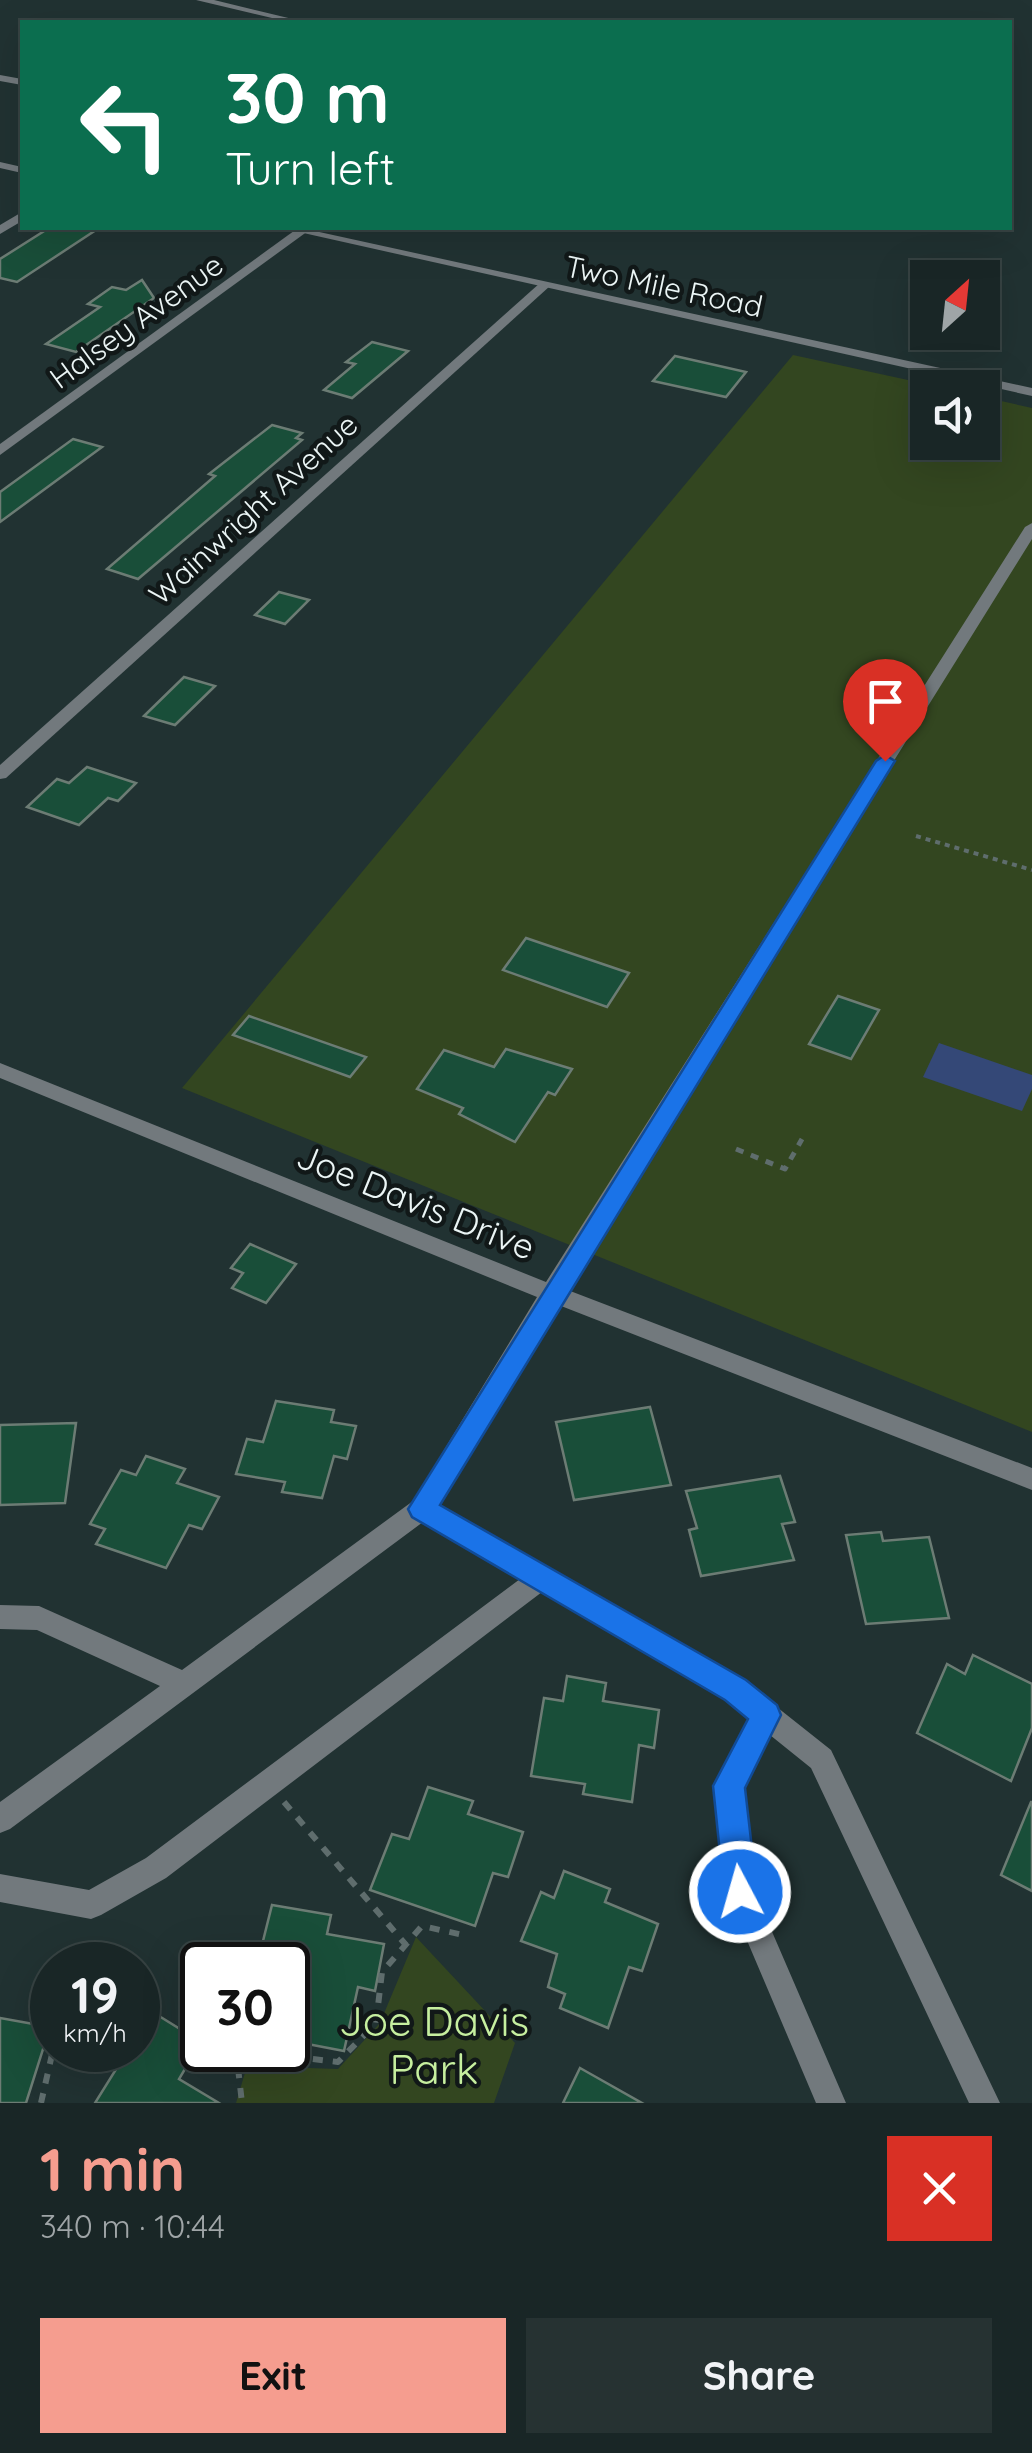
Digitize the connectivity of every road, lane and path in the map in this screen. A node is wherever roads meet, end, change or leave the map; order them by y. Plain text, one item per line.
1 (201, 0) edge
2 (265, 0) edge
3 (248, 10) junction
4 (291, 20) edge
5 (297, 230) edge
6 (302, 231) junction
7 (544, 286) junction
8 (1032, 392) edge
9 (0, 451) edge
10 (1032, 527) edge
11 (0, 774) edge
12 (916, 836) dead end
13 (1032, 870) edge
14 (0, 1070) edge
15 (802, 1138) dead end
16 (736, 1149) dead end
17 (551, 1293) junction
18 (1032, 1479) edge
19 (422, 1509) junction
20 (541, 1578) junction
21 (0, 1617) edge
22 (181, 1682) junction
23 (766, 1715) junction
24 (268, 1783) junction
25 (0, 1819) edge
26 (0, 1888) edge
27 (468, 1936) dead end
28 (406, 1944) junction
29 (310, 2059) edge
30 (49, 2072) edge
31 (237, 2072) edge
32 (41, 2103) edge
33 (242, 2103) edge
34 (831, 2103) edge
35 (985, 2103) edge

1 - 3 street
2 - 3 street
3 - 4 street
5 - 6 street, Two Mile Road
6 - 7 street, Two Mile Road
6 - 9 street, Halsey Avenue
7 - 8 street, Two Mile Road
7 - 11 street, Wainwright Avenue
10 - 17 street
12 - 13 path
14 - 17 street, Joe Davis Drive
15 - 16 path
17 - 18 street, Joe Davis Drive
17 - 19 street
19 - 20 street
19 - 22 street
20 - 23 street
20 - 24 street
21 - 22 street
22 - 25 street
23 - 34 street
23 - 35 street
24 - 26 street
24 - 28 path
27 - 28 path
28 - 29 path
30 - 32 path
31 - 33 path

